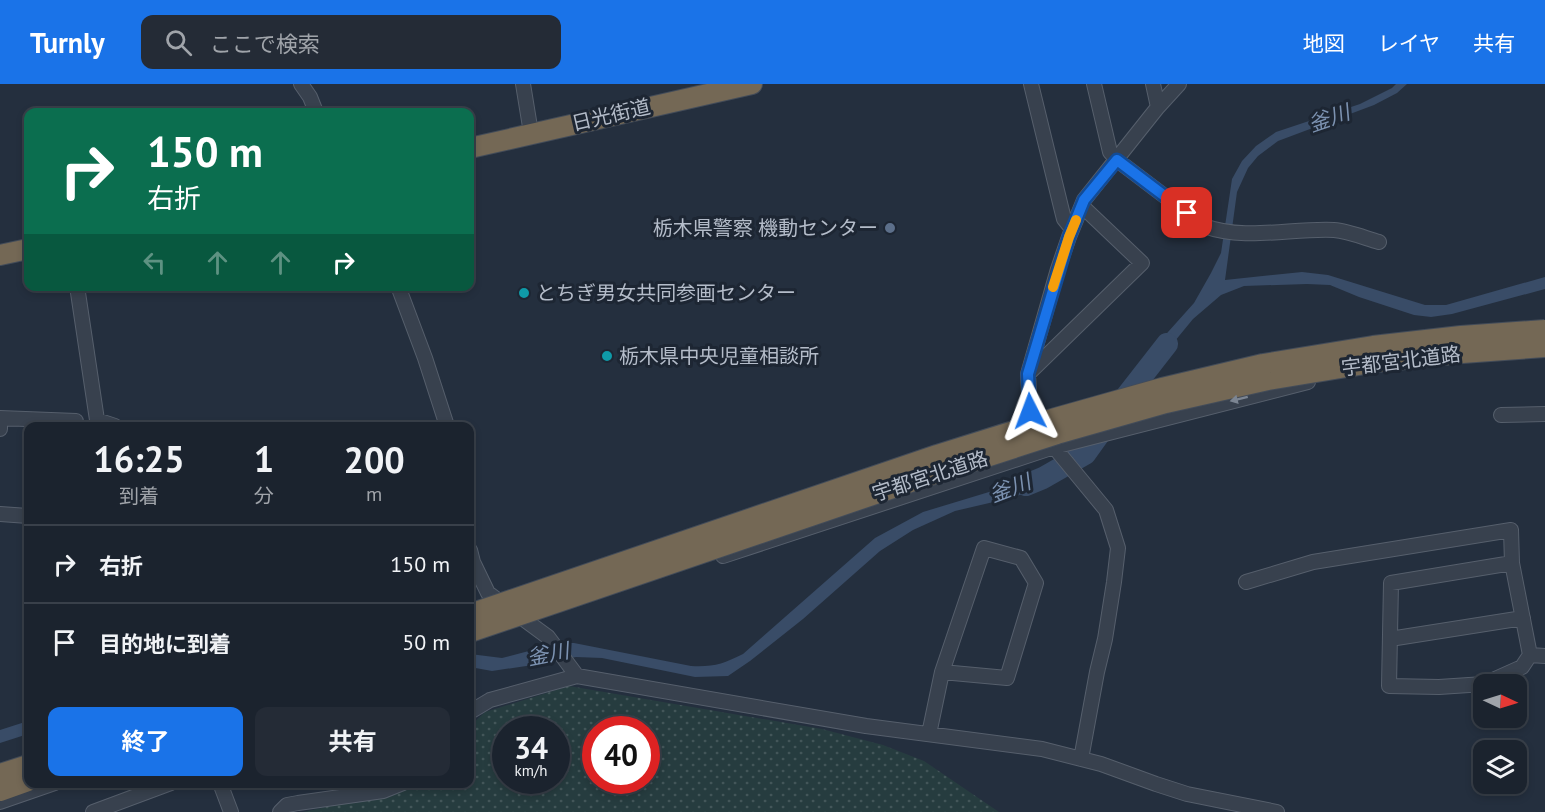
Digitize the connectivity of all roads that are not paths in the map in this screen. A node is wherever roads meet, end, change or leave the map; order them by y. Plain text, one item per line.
1 (301, 84) edge
2 (523, 84) edge
3 (752, 84) edge
4 (1031, 84) edge
5 (1094, 84) edge
6 (1153, 84) edge
7 (1179, 84) edge
8 (1158, 107) junction
9 (314, 108) edge
10 (531, 133) junction
11 (474, 147) edge
12 (1117, 160) junction
13 (1082, 206) junction
14 (1072, 229) junction
15 (1379, 242) dead end
16 (24, 250) edge
17 (0, 255) edge
18 (78, 291) edge
19 (400, 291) edge
20 (1545, 321) edge
21 (1545, 330) edge
22 (1545, 347) edge
23 (1545, 355) edge
24 (1028, 374) junction
25 (1545, 414) edge
26 (1501, 415) dead end
27 (1034, 418) junction
28 (76, 422) edge
29 (103, 422) edge
30 (446, 422) edge
31 (0, 429) edge
32 (1057, 450) junction
33 (0, 514) edge
34 (24, 516) edge
35 (1512, 563) junction
36 (474, 564) edge
37 (1245, 582) dead end
38 (494, 598) junction
39 (474, 605) edge
40 (474, 613) edge
41 (1523, 618) junction
42 (526, 621) junction
43 (474, 631) edge
44 (474, 639) edge
45 (1390, 639) junction
46 (1530, 655) junction
47 (1545, 656) edge
48 (942, 672) junction
49 (577, 676) junction
50 (474, 710) edge
51 (929, 734) junction
52 (24, 758) edge
53 (1081, 759) junction
54 (24, 766) edge
55 (0, 767) edge
56 (0, 774) edge
57 (24, 782) edge
58 (41, 788) edge
59 (158, 788) edge
60 (222, 788) edge
61 (373, 788) edge
62 (390, 788) edge
63 (0, 791) edge
64 (0, 802) edge
65 (93, 812) edge
66 (231, 812) edge
67 (280, 812) edge
68 (1277, 812) edge

1 - 9 street
2 - 10 street
3 - 10 highway, 日光街道
4 - 14 street
5 - 12 street
6 - 8 street
7 - 8 street
8 - 12 street
10 - 11 highway, 日光街道
12 - 13 street
12 - 15 street
13 - 14 street
13 - 24 street
14 - 24 street
16 - 17 highway
18 - 29 street
19 - 30 street
20 - 27 street
21 - 40 highway, 宇都宮北道路, bridge
22 - 43 highway, 宇都宮北道路, bridge
23 -> 32 street
24 - 27 street
25 - 26 street
27 - 32 street
27 - 38 street
28 - 31 street
32 - 42 street
32 - 53 street
33 - 34 street
35 - 37 street
35 - 41 street
35 - 45 street
36 - 38 street
38 - 39 street
38 - 42 street
41 - 45 street
41 - 46 street
42 - 44 street
42 - 49 street
45 - 46 street
46 - 47 street
48 - 48 street
48 - 51 street
49 - 50 street
49 - 51 street
51 - 53 street
52 - 55 street
53 - 68 street
54 - 56 highway
57 - 63 highway
58 - 64 street
59 - 65 street
60 - 66 street
61 - 62 street
61 - 67 street

